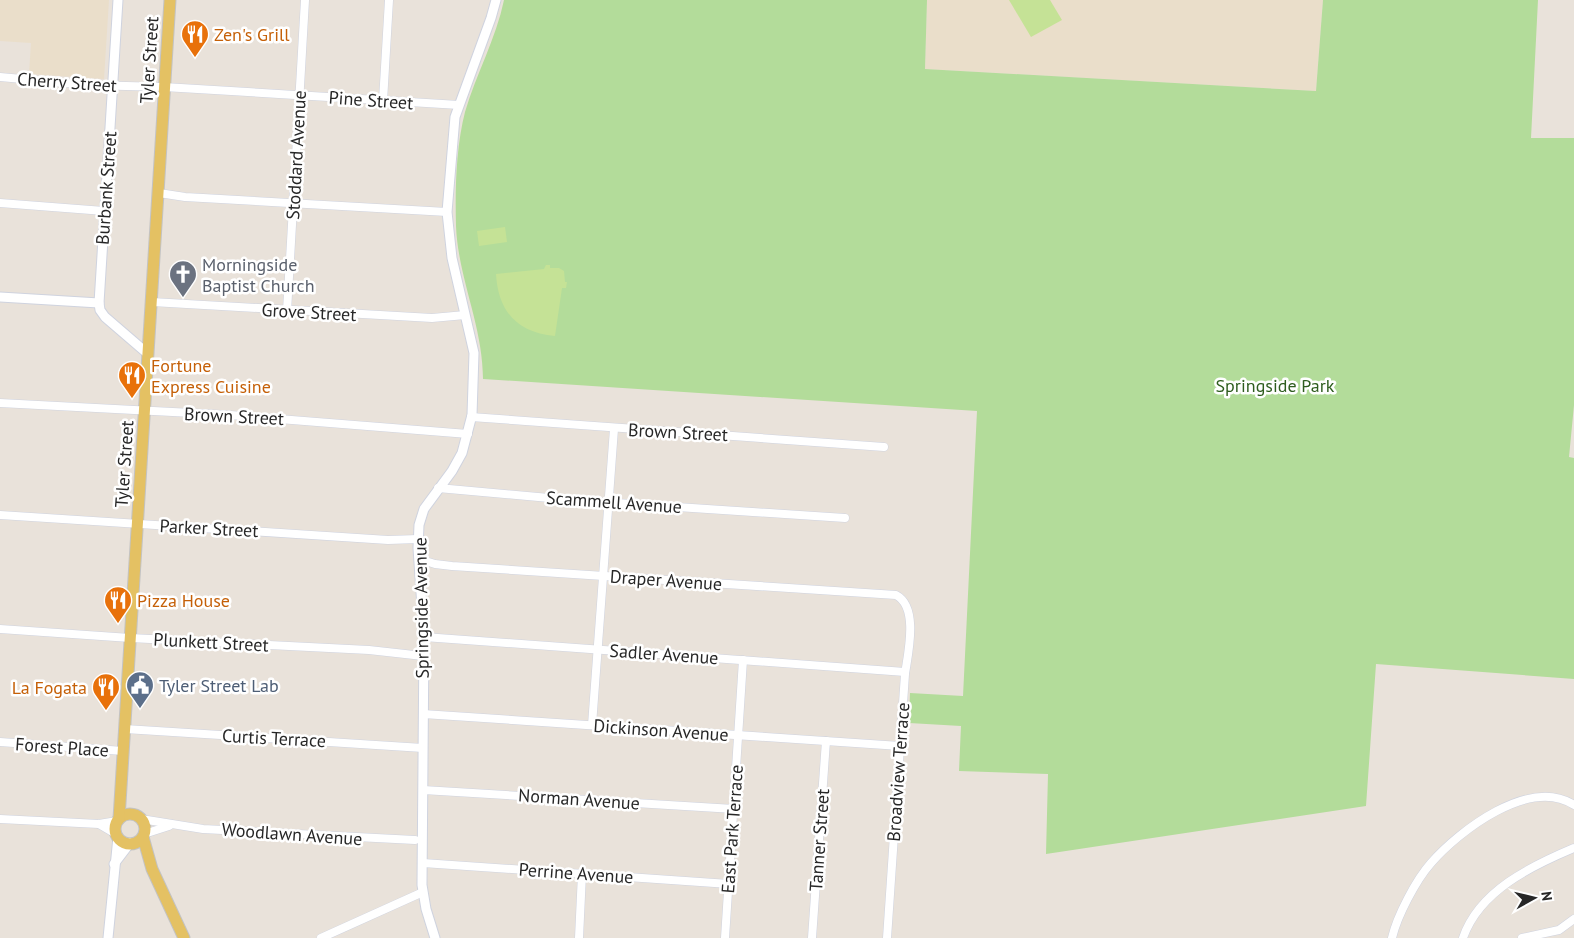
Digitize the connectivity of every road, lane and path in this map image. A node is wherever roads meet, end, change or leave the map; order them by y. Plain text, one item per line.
1 (118, 0) edge
2 (170, 0) edge
3 (305, 0) edge
4 (389, 0) edge
5 (496, 0) edge
6 (0, 77) edge
7 (113, 85) junction
8 (164, 87) junction
9 (300, 95) junction
10 (383, 101) junction
11 (459, 105) junction
12 (159, 193) junction
13 (294, 202) junction
14 (0, 204) edge
15 (104, 211) junction
16 (447, 212) junction
17 (0, 297) edge
18 (152, 302) junction
19 (99, 303) junction
20 (287, 311) junction
21 (465, 315) junction
22 (148, 354) junction
23 (0, 403) edge
24 (145, 411) junction
25 (471, 417) junction
26 (614, 429) junction
27 (468, 434) junction
28 (884, 447) dead end
29 (438, 488) junction
30 (607, 502) junction
31 (0, 515) edge
32 (845, 518) dead end
33 (137, 524) junction
34 (418, 539) junction
35 (419, 559) junction
36 (604, 576) junction
37 (908, 607) joint
38 (0, 629) edge
39 (130, 638) junction
40 (424, 638) junction
41 (598, 650) junction
42 (423, 656) junction
43 (743, 660) junction
44 (905, 672) junction
45 (423, 714) junction
46 (592, 725) junction
47 (125, 729) junction
48 (738, 735) junction
49 (826, 741) junction
50 (0, 742) edge
51 (900, 746) junction
52 (423, 748) junction
53 (123, 752) junction
54 (121, 781) junction
55 (423, 790) junction
56 (1574, 804) edge
57 (734, 809) junction
58 (138, 817) junction
59 (0, 819) edge
60 (118, 820) junction
61 (98, 824) junction
62 (170, 825) junction
63 (117, 835) junction
64 (137, 839) junction
65 (414, 840) dead end
66 (1574, 848) edge
67 (423, 863) junction
68 (114, 864) junction
69 (582, 874) junction
70 (729, 884) junction
71 (423, 892) junction
72 (1574, 919) edge
73 (1574, 925) edge
74 (1564, 928) junction
75 (1394, 935) edge
76 (108, 938) edge
77 (184, 938) edge
78 (321, 938) edge
79 (435, 938) edge
80 (578, 938) edge
81 (725, 938) edge
82 (812, 938) edge
83 (887, 938) edge
84 (1463, 938) edge
85 (1522, 938) edge

1 - 7 street, Burbank Street
2 - 8 main road, Tyler Street
3 - 9 street, Stoddard Avenue
4 - 10 street
5 - 11 street, Springside Avenue
6 - 7 street, Cherry Street
7 - 8 street, Cherry Street
7 - 15 street, Burbank Street
8 - 9 street, Pine Street
8 - 12 main road, Tyler Street
9 - 10 street, Pine Street
9 - 13 street, Stoddard Avenue
10 - 11 street, Pine Street
11 - 16 street, Springside Avenue
12 - 13 street
12 - 18 main road, Tyler Street
13 - 16 street
13 - 20 street, Stoddard Avenue
14 - 15 street
15 - 19 street, Burbank Street
16 - 21 street, Springside Avenue
17 - 19 street
18 - 20 street, Grove Street
18 - 22 main road, Tyler Street
19 - 22 street
20 - 21 street, Grove Street
21 - 25 street, Springside Avenue
22 - 24 main road, Tyler Street
23 - 24 street, Brown Street
24 - 27 street, Brown Street
24 - 33 main road, Tyler Street
25 - 26 street, Brown Street
25 - 27 street, Springside Avenue
26 - 28 street, Brown Street
26 - 30 street
27 - 29 street, Springside Avenue
29 - 30 street, Scammell Avenue
29 - 34 street, Springside Avenue
30 - 32 street, Scammell Avenue
30 - 36 street
31 - 33 street, Parker Street
33 - 34 street, Parker Street
33 - 39 main road, Tyler Street
34 - 35 street, Springside Avenue
35 - 36 street, Draper Avenue
35 - 40 street, Springside Avenue
36 - 37 street, Draper Avenue
36 - 41 street
37 - 44 street, Broadview Terrace
38 - 39 street, Plunkett Street
39 - 42 street, Plunkett Street
39 - 47 main road, Tyler Street
40 - 41 street, Sadler Avenue
40 - 42 street, Springside Avenue
41 - 43 street, Sadler Avenue
41 - 46 street
42 - 45 street, Springside Avenue
43 - 44 street, Sadler Avenue
43 - 48 street, East Park Terrace
44 - 51 street, Broadview Terrace
45 - 46 street, Dickinson Avenue
45 - 52 street, Springside Avenue
46 - 48 street, Dickinson Avenue
47 - 52 street, Curtis Terrace
47 - 53 main road, Tyler Street
48 - 49 street, Dickinson Avenue
48 - 57 street, East Park Terrace
49 - 51 street, Dickinson Avenue
49 - 82 street, Tanner Street
50 - 53 street, Forest Place
51 - 83 street, Broadview Terrace
52 - 55 street, Springside Avenue
53 - 54 main road, Tyler Street
54 - 58 main road, Tyler Street
54 - 60 main road, Tyler Street
55 - 57 street, Norman Avenue
55 - 67 street, Springside Avenue
56 - 75 street
57 - 70 street, East Park Terrace
58 - 60 main road
58 - 62 street, Woodlawn Avenue
58 - 64 main road
59 - 61 street
60 - 61 street
60 - 63 main road
61 - 63 street
62 - 64 street, Woodlawn Avenue
62 - 65 street, Woodlawn Avenue
63 - 64 main road
63 - 68 street
64 - 68 street
64 - 77 main road
66 - 84 street
67 - 69 street, Perrine Avenue
67 - 71 street, Springside Avenue
68 - 76 street
69 - 70 street, Perrine Avenue
69 - 80 street
70 - 81 street, East Park Terrace
71 - 78 street
71 - 79 street, Springside Avenue
72 - 74 street
73 - 74 street
74 - 85 street

